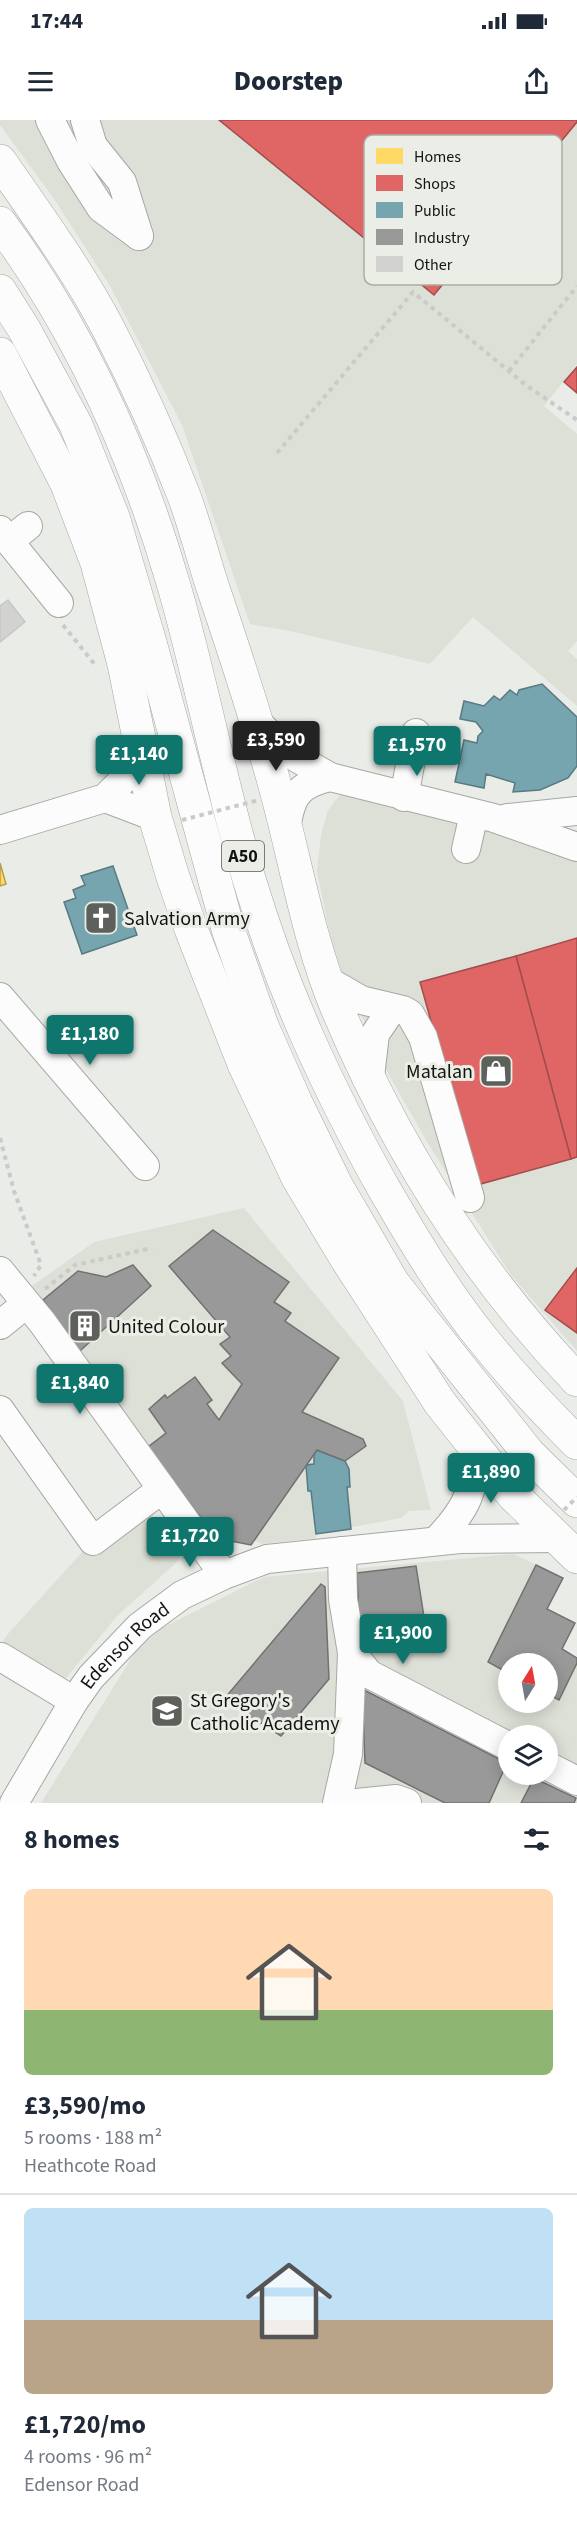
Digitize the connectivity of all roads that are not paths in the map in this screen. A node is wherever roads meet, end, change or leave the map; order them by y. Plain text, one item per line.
1 (50, 120) edge
2 (85, 120) edge
3 (0, 161) edge
4 (0, 223) edge
5 (0, 291) edge
6 (0, 354) edge
7 (12, 532) edge
8 (59, 603) road end
9 (256, 721) junction
10 (416, 733) dead end
11 (144, 759) junction
12 (330, 777) junction
13 (404, 797) junction
14 (105, 798) junction
15 (577, 810) edge
16 (484, 816) junction
17 (169, 819) junction
18 (286, 829) junction
19 (0, 830) edge
20 (577, 847) edge
21 (466, 849) dead end
22 (328, 981) junction
23 (0, 997) edge
24 (392, 1009) junction
25 (370, 1077) junction
26 (145, 1166) dead end
27 (470, 1198) dead end
28 (0, 1271) edge
29 (22, 1299) junction
30 (0, 1325) edge
31 (577, 1380) edge
32 (0, 1410) edge
33 (472, 1443) junction
34 (577, 1443) edge
35 (162, 1489) junction
36 (570, 1521) edge
37 (436, 1541) junction
38 (342, 1551) junction
39 (224, 1575) junction
40 (352, 1653) junction
41 (1, 1657) edge
42 (74, 1701) junction
43 (498, 1741) edge
44 (558, 1771) edge
45 (577, 1781) edge
46 (14, 1803) edge
47 (337, 1803) edge
48 (357, 1803) edge
49 (407, 1803) edge

1 - 2 street
3 - 9 main road, A50
4 - 34 main road, A50
5 - 36 main road, A50
6 - 11 main road
7 - 8 street
9 - 12 street
9 - 18 main road, A50
10 - 13 street
11 - 14 street
11 - 17 main road
12 - 13 street
12 - 18 street
13 - 16 street
14 - 17 street
14 - 19 street
15 - 16 street
16 - 20 street
16 - 21 street
17 - 33 main road
18 - 22 main road, A50
22 - 24 street
22 - 25 main road, A50
23 - 26 street
24 - 25 street
24 - 27 street
25 - 31 main road, A50
28 - 29 street
29 - 30 street
29 - 35 street
32 - 35 street
33 - 36 main road
33 - 37 street
35 - 39 street
36 - 37 street, Edensor Road
37 - 38 street, Edensor Road
38 - 39 street, Edensor Road
38 - 40 street
39 - 42 street, Edensor Road
40 - 43 street
40 - 47 street
41 - 42 street
42 - 46 street, Edensor Road
44 - 45 street
48 - 49 street

